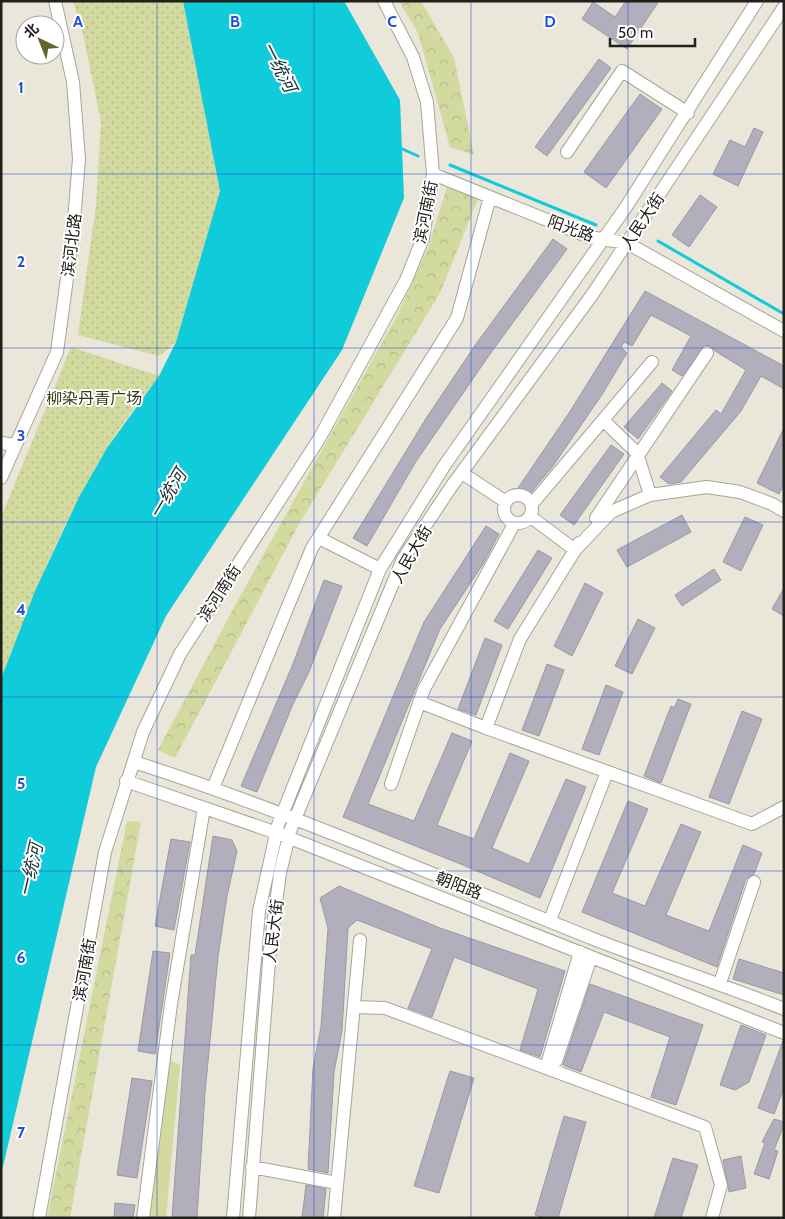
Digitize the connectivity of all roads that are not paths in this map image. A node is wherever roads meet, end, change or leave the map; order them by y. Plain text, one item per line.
1 (55, 1) edge
2 (384, 1) edge
3 (757, 1) edge
4 (784, 7) edge
5 (688, 113) junction
6 (566, 152) dead end
7 (433, 174) junction
8 (490, 197) junction
9 (604, 239) junction
10 (627, 243) junction
11 (784, 331) edge
12 (707, 353) dead end
13 (652, 362) dead end
14 (603, 420) junction
15 (1, 443) edge
16 (15, 445) junction
17 (638, 457) junction
18 (462, 473) junction
19 (1, 478) edge
20 (650, 495) junction
21 (506, 502) junction
22 (532, 511) junction
23 (784, 511) edge
24 (605, 513) junction
25 (514, 524) junction
26 (319, 538) junction
27 (575, 550) junction
28 (380, 569) junction
29 (419, 702) junction
30 (486, 728) junction
31 (134, 762) junction
32 (607, 772) junction
33 (126, 781) junction
34 (391, 784) dead end
35 (213, 788) junction
36 (784, 807) edge
37 (204, 808) junction
38 (288, 818) junction
39 (282, 836) junction
40 (754, 882) dead end
41 (550, 920) junction
42 (360, 940) dead end
43 (585, 955) junction
44 (720, 983) junction
45 (354, 1006) junction
46 (784, 1008) edge
47 (784, 1033) edge
48 (549, 1069) junction
49 (252, 1167) junction
50 (337, 1183) junction
51 (39, 1218) edge
52 (143, 1218) edge
53 (233, 1218) edge
54 (249, 1218) edge
55 (334, 1218) edge
56 (712, 1218) edge

1 - 16 street, 滨河北路
2 - 7 street, 滨河南街
3 - 5 street, 人民大街
4 - 10 street, 人民大街
5 - 6 street
5 - 9 street, 人民大街
7 - 8 street, 阳光路
7 - 31 street, 滨河南街
8 - 9 street, 阳光路
8 - 26 street
9 - 10 street, 阳光路
9 - 28 street, 人民大街
10 - 11 street, 阳光路
10 - 18 street, 人民大街
12 - 17 street
13 - 14 street
14 - 17 street
14 - 22 street
15 - 16 street
16 - 19 street, 滨河北路
17 - 20 street
17 - 24 street
18 - 21 street
18 - 38 street, 人民大街
20 - 23 street
20 - 24 street
21 - 22 street
21 - 25 street
22 - 25 street
22 - 27 street
24 - 27 street
25 - 29 street
26 - 28 street
26 - 35 street
27 - 30 street
28 - 38 street, 人民大街
29 - 30 street
29 - 34 street
30 - 32 street
31 - 33 street, 滨河南街
31 - 35 street, 朝阳路
32 - 36 street
32 - 41 street
33 - 37 street
33 - 51 street, 滨河南街
35 - 38 street, 朝阳路
37 - 39 street
37 - 52 street
38 - 39 street, 人民大街
38 - 41 street, 朝阳路
39 - 43 street
39 - 49 street, 人民大街
39 - 53 street, 人民大街
40 - 44 street
41 - 44 street, 朝阳路
42 - 45 street
43 - 47 street
43 - 48 street
44 - 46 street, 朝阳路
45 - 48 street
45 - 50 street
48 - 56 street
49 - 50 street
49 - 54 street, 人民大街
50 - 55 street

